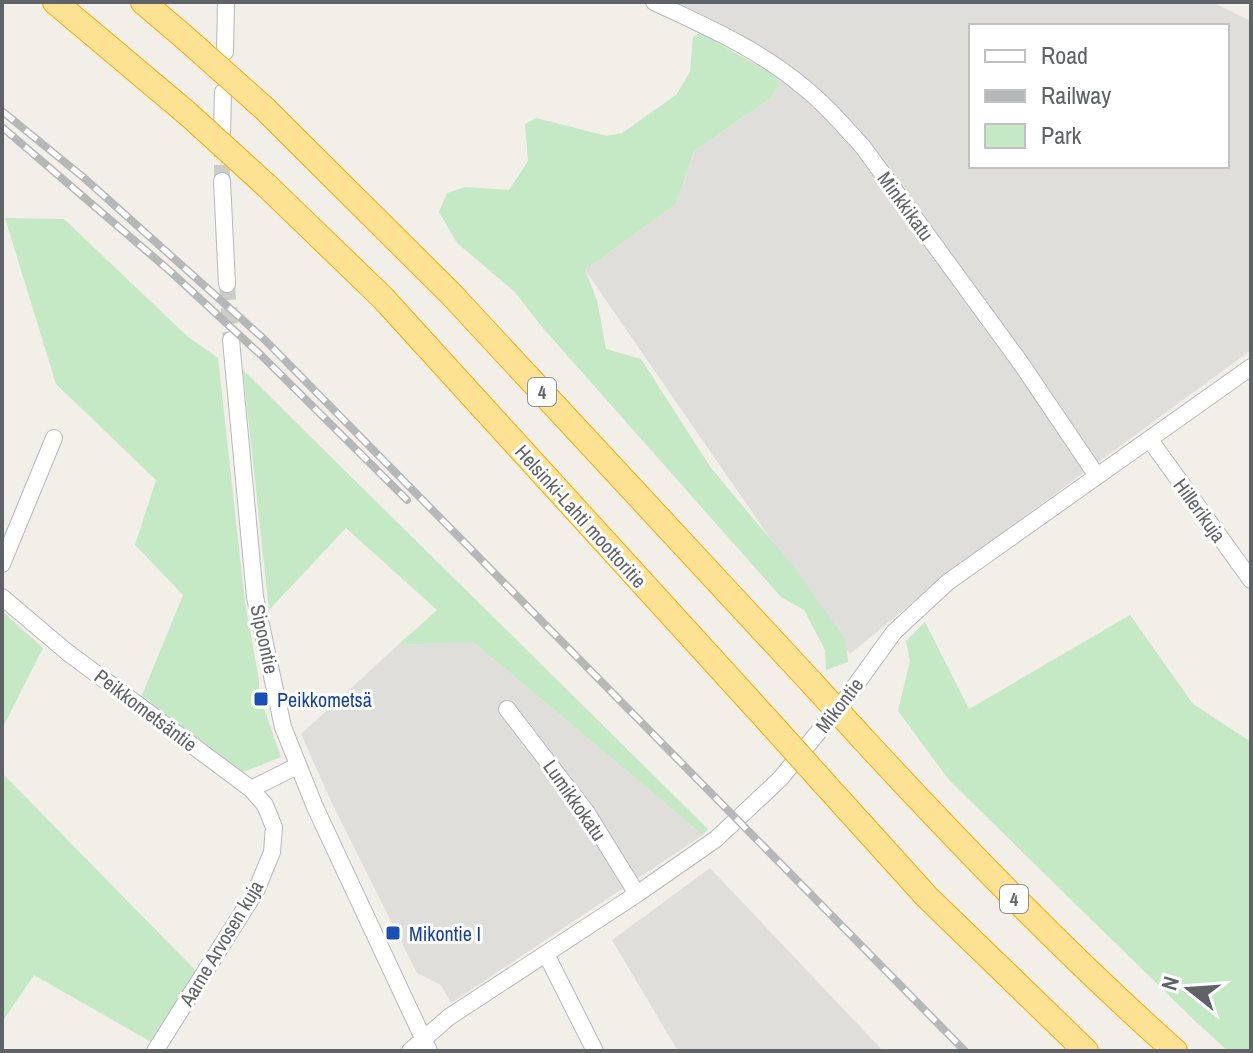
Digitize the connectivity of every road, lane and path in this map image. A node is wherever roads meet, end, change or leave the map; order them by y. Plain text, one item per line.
1 (55, 2) edge
2 (143, 2) edge
3 (226, 2) edge
4 (654, 2) edge
5 (225, 52) dead end
6 (223, 92) dead end
7 (222, 134) tunnel mouth
8 (222, 181) tunnel mouth
9 (227, 284) tunnel mouth
10 (231, 340) tunnel mouth
11 (1251, 367) edge
12 (54, 438) dead end
13 (1150, 440) junction
14 (1097, 476) junction
15 (2, 564) edge
16 (1251, 580) edge
17 (2, 597) edge
18 (507, 709) dead end
19 (297, 766) junction
20 (251, 789) junction
21 (637, 894) junction
22 (546, 954) junction
23 (426, 1044) edge
24 (155, 1051) edge
25 (410, 1051) edge
26 (595, 1051) edge
27 (1086, 1051) edge
28 (1175, 1051) edge

1 - 27 highway, Helsinki-Lahti moottoritie, bridge
2 - 28 highway, 4, bridge
3 - 5 street
4 - 14 street, Minkkikatu
6 - 7 street
8 - 9 street
10 - 19 street, Sipoontie
11 - 13 street, Mikontie
12 - 15 street
13 - 14 street, Mikontie
13 - 16 street, Hillerikuja
14 - 21 street, Mikontie
17 - 20 street, Peikkometsäntie
18 - 21 street, Lumikkokatu
19 - 20 street
19 - 23 street, Sipoontie
20 - 24 street, Aarne Arvosen kuja
21 - 22 street, Mikontie
22 - 23 street, Mikontie
22 - 26 street
23 - 25 street, Mikontie

